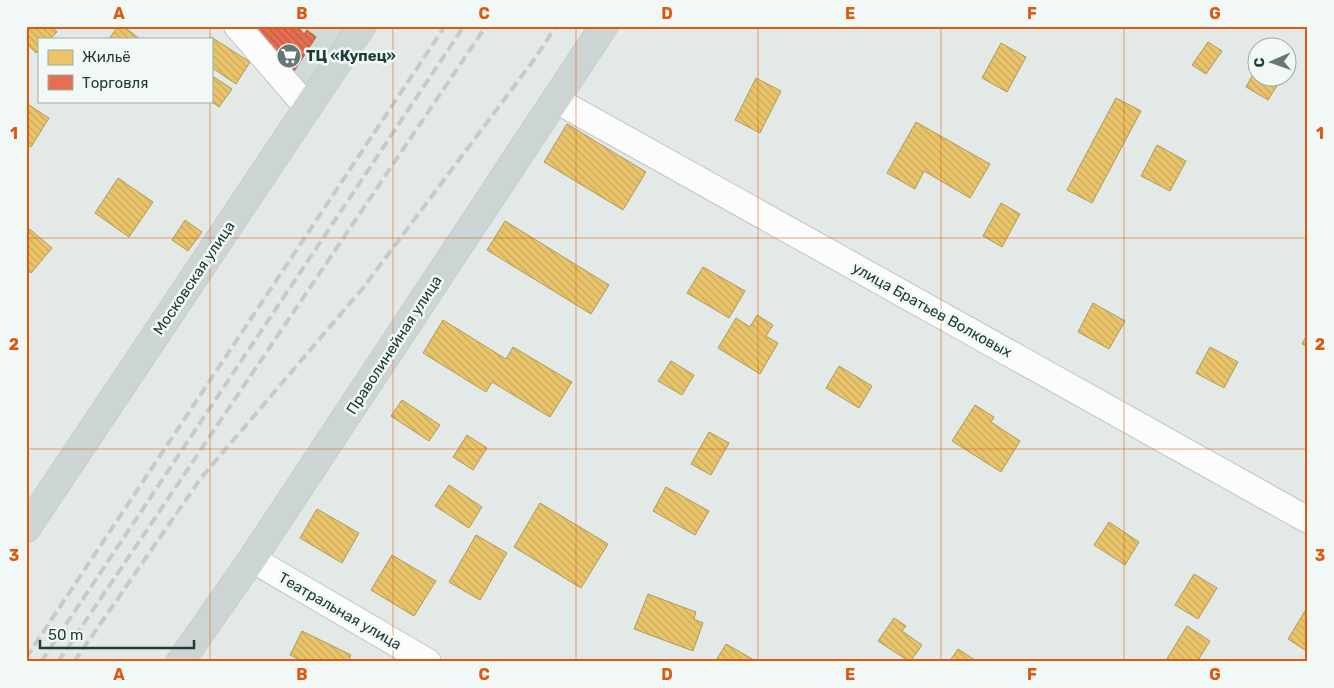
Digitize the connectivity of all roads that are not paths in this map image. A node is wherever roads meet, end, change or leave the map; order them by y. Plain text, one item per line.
1 (237, 26) edge
2 (362, 26) edge
3 (604, 26) edge
4 (556, 100) junction
5 (308, 108) junction
6 (1308, 520) edge
7 (26, 529) edge
8 (252, 559) junction
9 (180, 662) edge
10 (428, 662) edge

1 - 5 street
2 - 5 main road, Московская улица
3 - 4 main road, Праволинейная улица
4 - 6 street, улица Братьев Волковых
4 - 8 main road, Праволинейная улица
5 - 7 main road, Московская улица
8 - 9 main road, Праволинейная улица
8 - 10 street, Театральная улица

